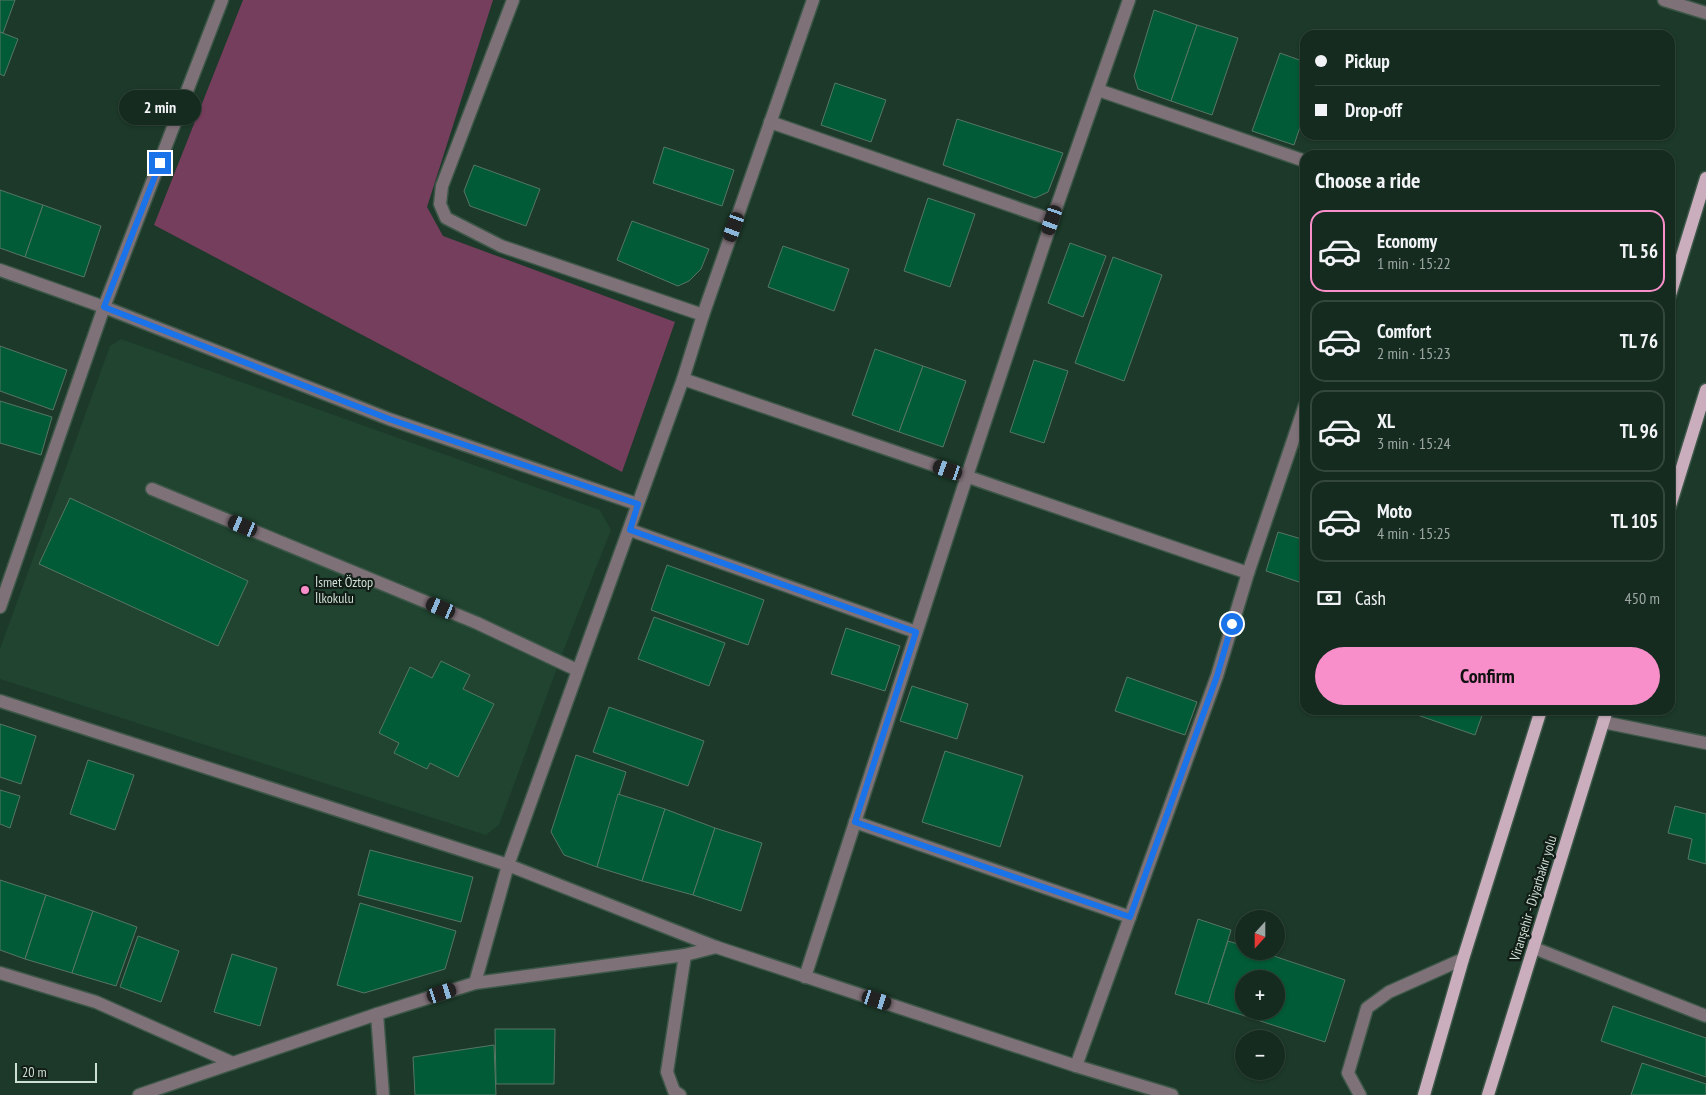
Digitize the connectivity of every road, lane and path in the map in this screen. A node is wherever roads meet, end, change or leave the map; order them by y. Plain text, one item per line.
1 (222, 0) edge
2 (513, 0) edge
3 (813, 0) edge
4 (1129, 0) edge
5 (1664, 0) edge
6 (1706, 13) edge
7 (1098, 90) junction
8 (770, 122) junction
9 (1300, 158) edge
10 (1706, 178) edge
11 (1052, 220) junction
12 (0, 270) edge
13 (1675, 278) edge
14 (104, 307) junction
15 (703, 315) junction
16 (683, 379) junction
17 (1706, 390) edge
18 (1300, 420) edge
19 (967, 476) junction
20 (152, 488) dead end
21 (1675, 490) edge
22 (638, 504) junction
23 (630, 530) junction
24 (1248, 573) junction
25 (0, 607) edge
26 (916, 632) junction
27 (577, 670) junction
28 (0, 701) edge
29 (1539, 715) edge
30 (1605, 716) edge
31 (1706, 743) edge
32 (855, 822) junction
33 (508, 865) junction
34 (1130, 917) junction
35 (716, 947) junction
36 (1534, 948) junction
37 (685, 955) junction
38 (1463, 959) junction
39 (0, 974) edge
40 (805, 977) junction
41 (475, 983) junction
42 (377, 1014) junction
43 (1706, 1016) edge
44 (232, 1063) junction
45 (1076, 1066) junction
46 (139, 1095) edge
47 (383, 1095) edge
48 (680, 1095) edge
49 (1172, 1095) edge
50 (1360, 1095) edge
51 (1424, 1095) edge
52 (1488, 1095) edge

1 - 14 street
2 - 15 street
3 - 8 street
4 - 7 street
5 - 6 street
7 - 9 street
7 - 11 street
8 - 11 street
8 - 15 street
10 - 13 main road
11 - 19 street
12 - 14 street
14 - 22 street
14 - 25 street
15 - 16 street
16 - 19 street
16 - 22 street
17 - 21 main road
18 - 24 street
19 - 24 street
19 - 26 street
20 - 27 street
22 - 23 street
23 - 26 street
23 - 27 street
24 - 34 street
26 - 32 street
27 - 33 street
28 - 33 street
29 - 38 main road
30 - 31 street
30 - 36 main road, Viranşehir - Diyarbakır yolu
32 - 34 street
32 - 40 street
33 - 35 street
33 - 41 street
34 - 45 street
35 - 37 street
35 - 40 street
36 - 43 street
36 - 52 main road, Viranşehir - Diyarbakır yolu
37 - 41 street
37 - 48 street
38 - 50 street
38 - 51 main road
39 - 44 street
40 - 45 street
41 - 42 street
42 - 44 street
42 - 47 street
44 - 46 street
45 - 49 street

